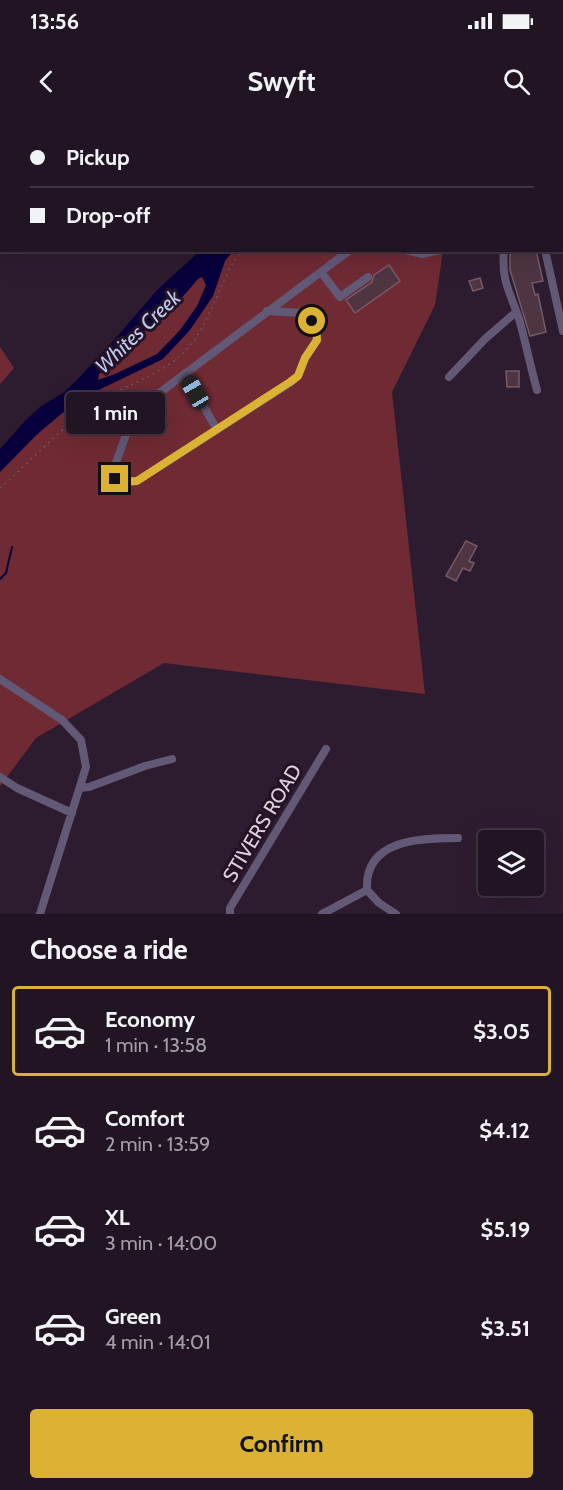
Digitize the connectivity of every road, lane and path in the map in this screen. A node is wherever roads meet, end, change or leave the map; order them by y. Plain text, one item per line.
1 (240, 252) edge
2 (347, 252) edge
3 (414, 252) edge
4 (431, 252) edge
5 (504, 252) edge
6 (545, 252) edge
7 (321, 272) junction
8 (368, 277) dead end
9 (267, 311) junction
10 (516, 312) junction
11 (563, 331) edge
12 (185, 373) junction
13 (449, 377) dead end
14 (537, 390) dead end
15 (217, 430) junction
16 (0, 488) edge
17 (0, 679) edge
18 (326, 749) dead end
19 (172, 759) dead end
20 (0, 777) edge
21 (80, 788) junction
22 (72, 813) junction
23 (458, 838) dead end
24 (367, 890) junction
25 (40, 914) edge
26 (230, 914) edge
27 (322, 914) edge
28 (396, 914) edge

1 - 16 path
2 - 7 street
3 - 4 street
5 - 10 street
6 - 11 street
7 - 8 street
7 - 9 street
9 - 12 street
9 - 15 street
10 - 13 street
10 - 14 street
12 - 15 street
12 - 15 street
17 - 21 street
18 - 26 street, STIVERS ROAD
19 - 21 street
20 - 22 street
21 - 22 street
22 - 25 street
23 - 24 street
24 - 27 street
24 - 28 street

